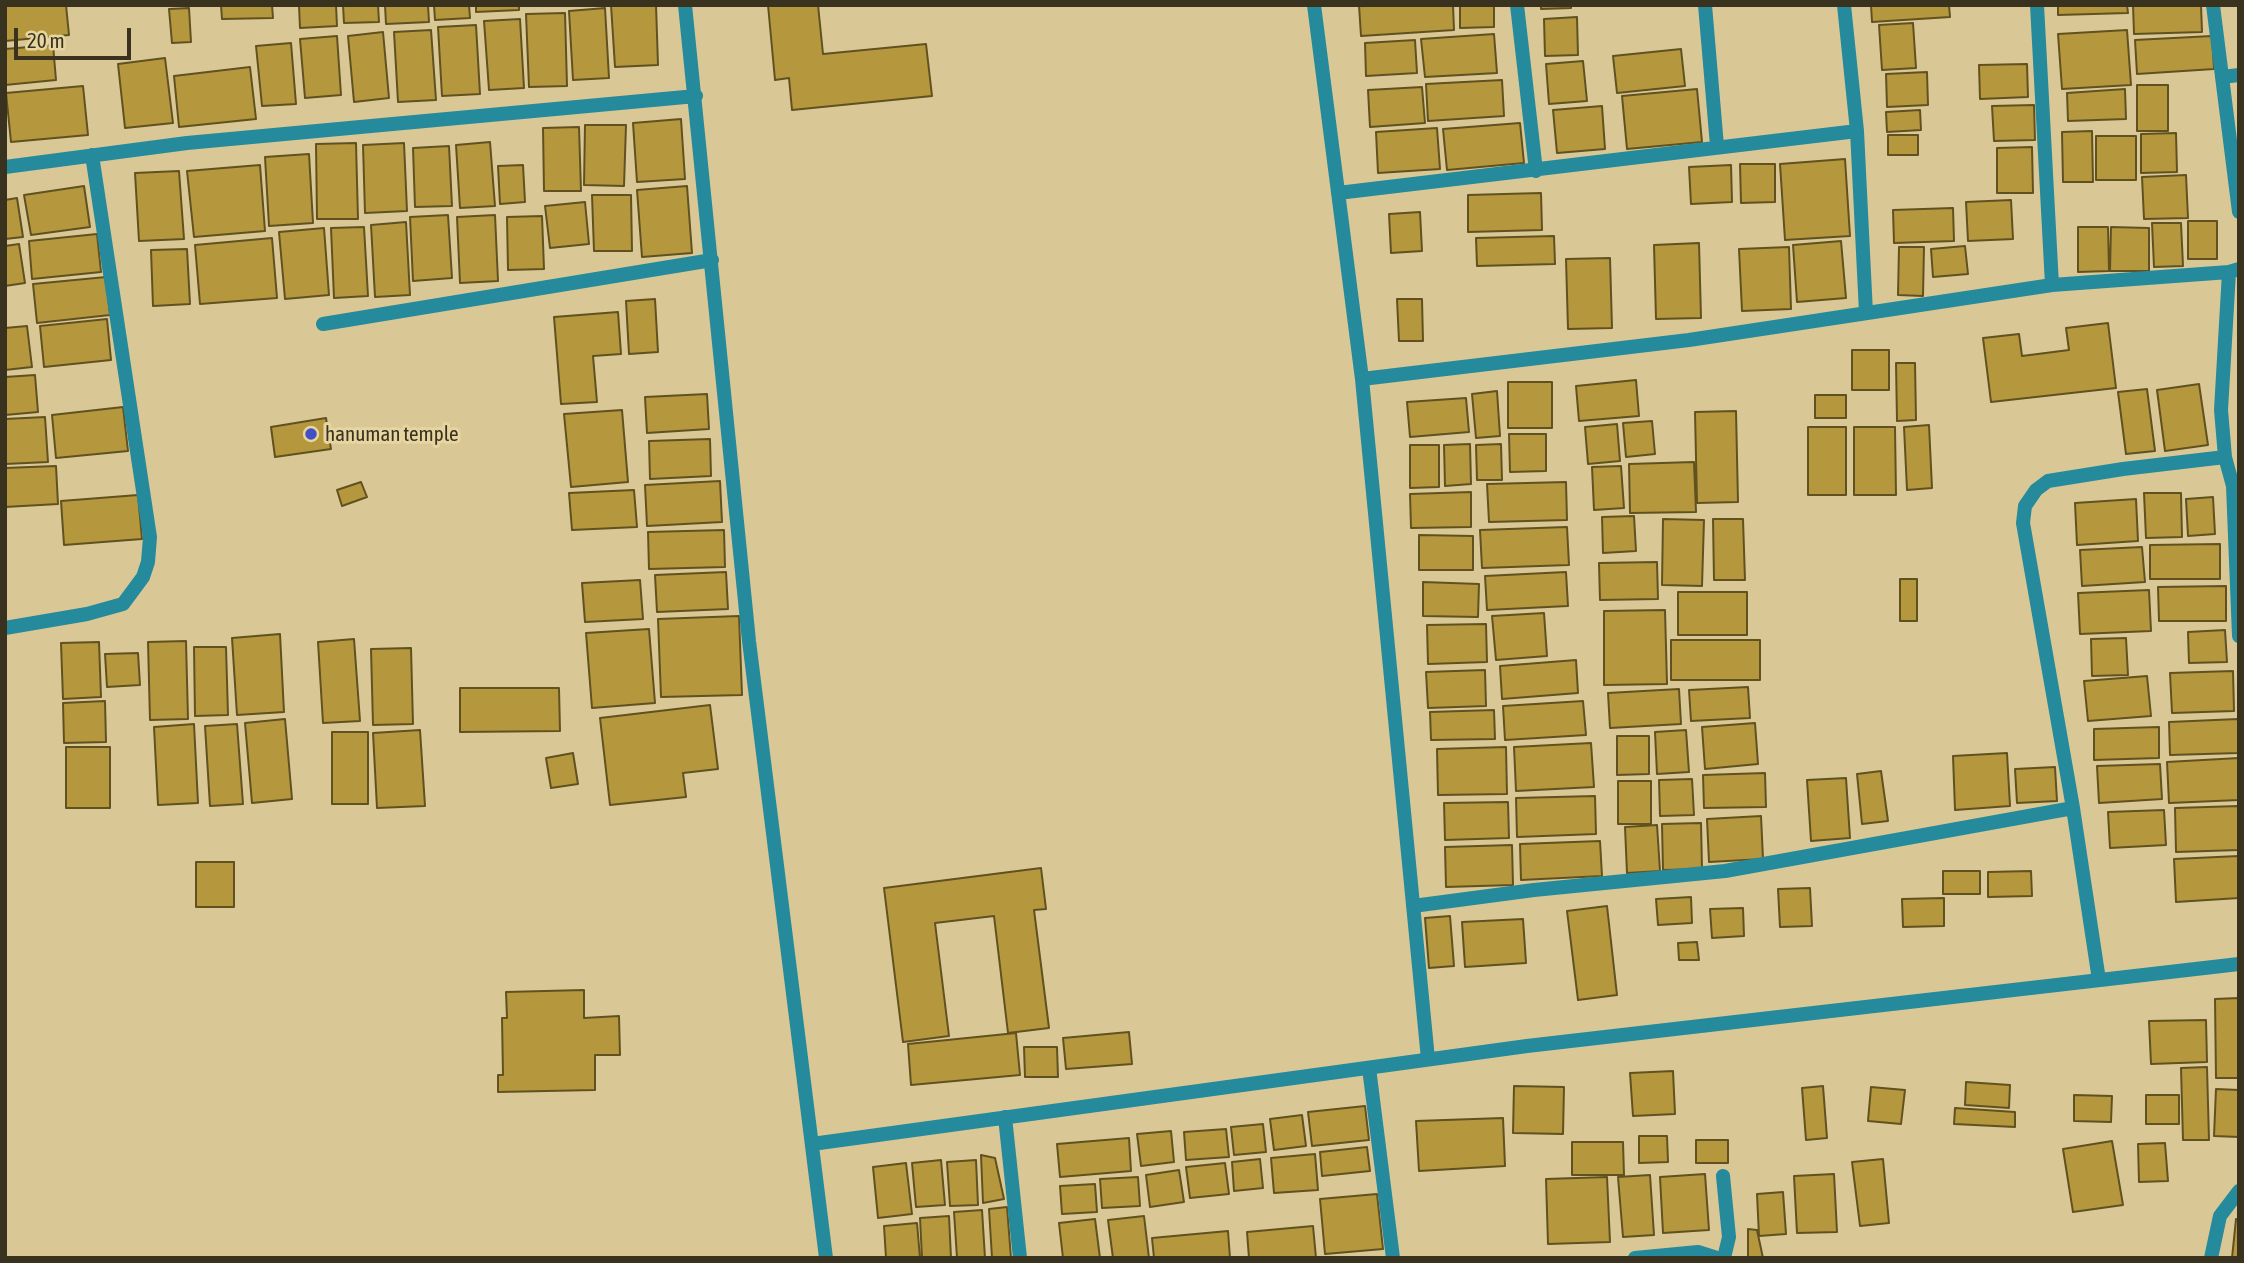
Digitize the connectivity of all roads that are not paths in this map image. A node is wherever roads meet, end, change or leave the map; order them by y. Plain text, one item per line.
1 (685, 5) edge
2 (1314, 5) edge
3 (1517, 5) edge
4 (1705, 5) edge
5 (1844, 5) edge
6 (2038, 5) edge
7 (2213, 5) edge
8 (2239, 75) edge
9 (2222, 77) junction
10 (696, 96) junction
11 (1857, 131) junction
12 (1717, 146) junction
13 (92, 155) junction
14 (5, 167) edge
15 (1536, 171) junction
16 (1338, 193) junction
17 (2239, 212) edge
18 (712, 260) junction
19 (2234, 270) edge
20 (2052, 285) junction
21 (1866, 313) junction
22 (323, 324) dead end
23 (1362, 379) junction
24 (2225, 457) junction
25 (5, 628) edge
26 (2239, 636) edge
27 (2073, 808) junction
28 (1413, 906) junction
29 (2239, 964) edge
30 (2099, 980) junction
31 (1428, 1059) junction
32 (1369, 1068) junction
33 (1005, 1117) junction
34 (812, 1143) junction
35 (1723, 1176) dead end
36 (2239, 1191) edge
37 (827, 1258) edge
38 (1020, 1258) edge
39 (1393, 1258) edge
40 (1636, 1258) edge
41 (1717, 1258) edge
42 (1724, 1258) edge
43 (2211, 1258) edge

1 - 10 street
2 - 16 street
3 - 15 street
4 - 12 street
5 - 11 street
6 - 20 street
7 - 9 street
8 - 9 street
9 - 17 street
10 - 13 street
10 - 18 street
11 - 12 street
11 - 21 street
12 - 15 street
13 - 14 street
13 - 25 street
15 - 16 street
16 - 23 street
18 - 22 street
18 - 34 street
19 - 20 street
19 - 24 street
20 - 21 street
21 - 23 street
23 - 28 street
24 - 26 street
24 - 27 street
27 - 28 street
27 - 30 street
28 - 31 street
29 - 30 street
30 - 31 street
31 - 32 street
32 - 33 street
32 - 39 street
33 - 34 street
33 - 38 street
34 - 37 street
35 - 42 street
36 - 43 street
40 - 41 street

